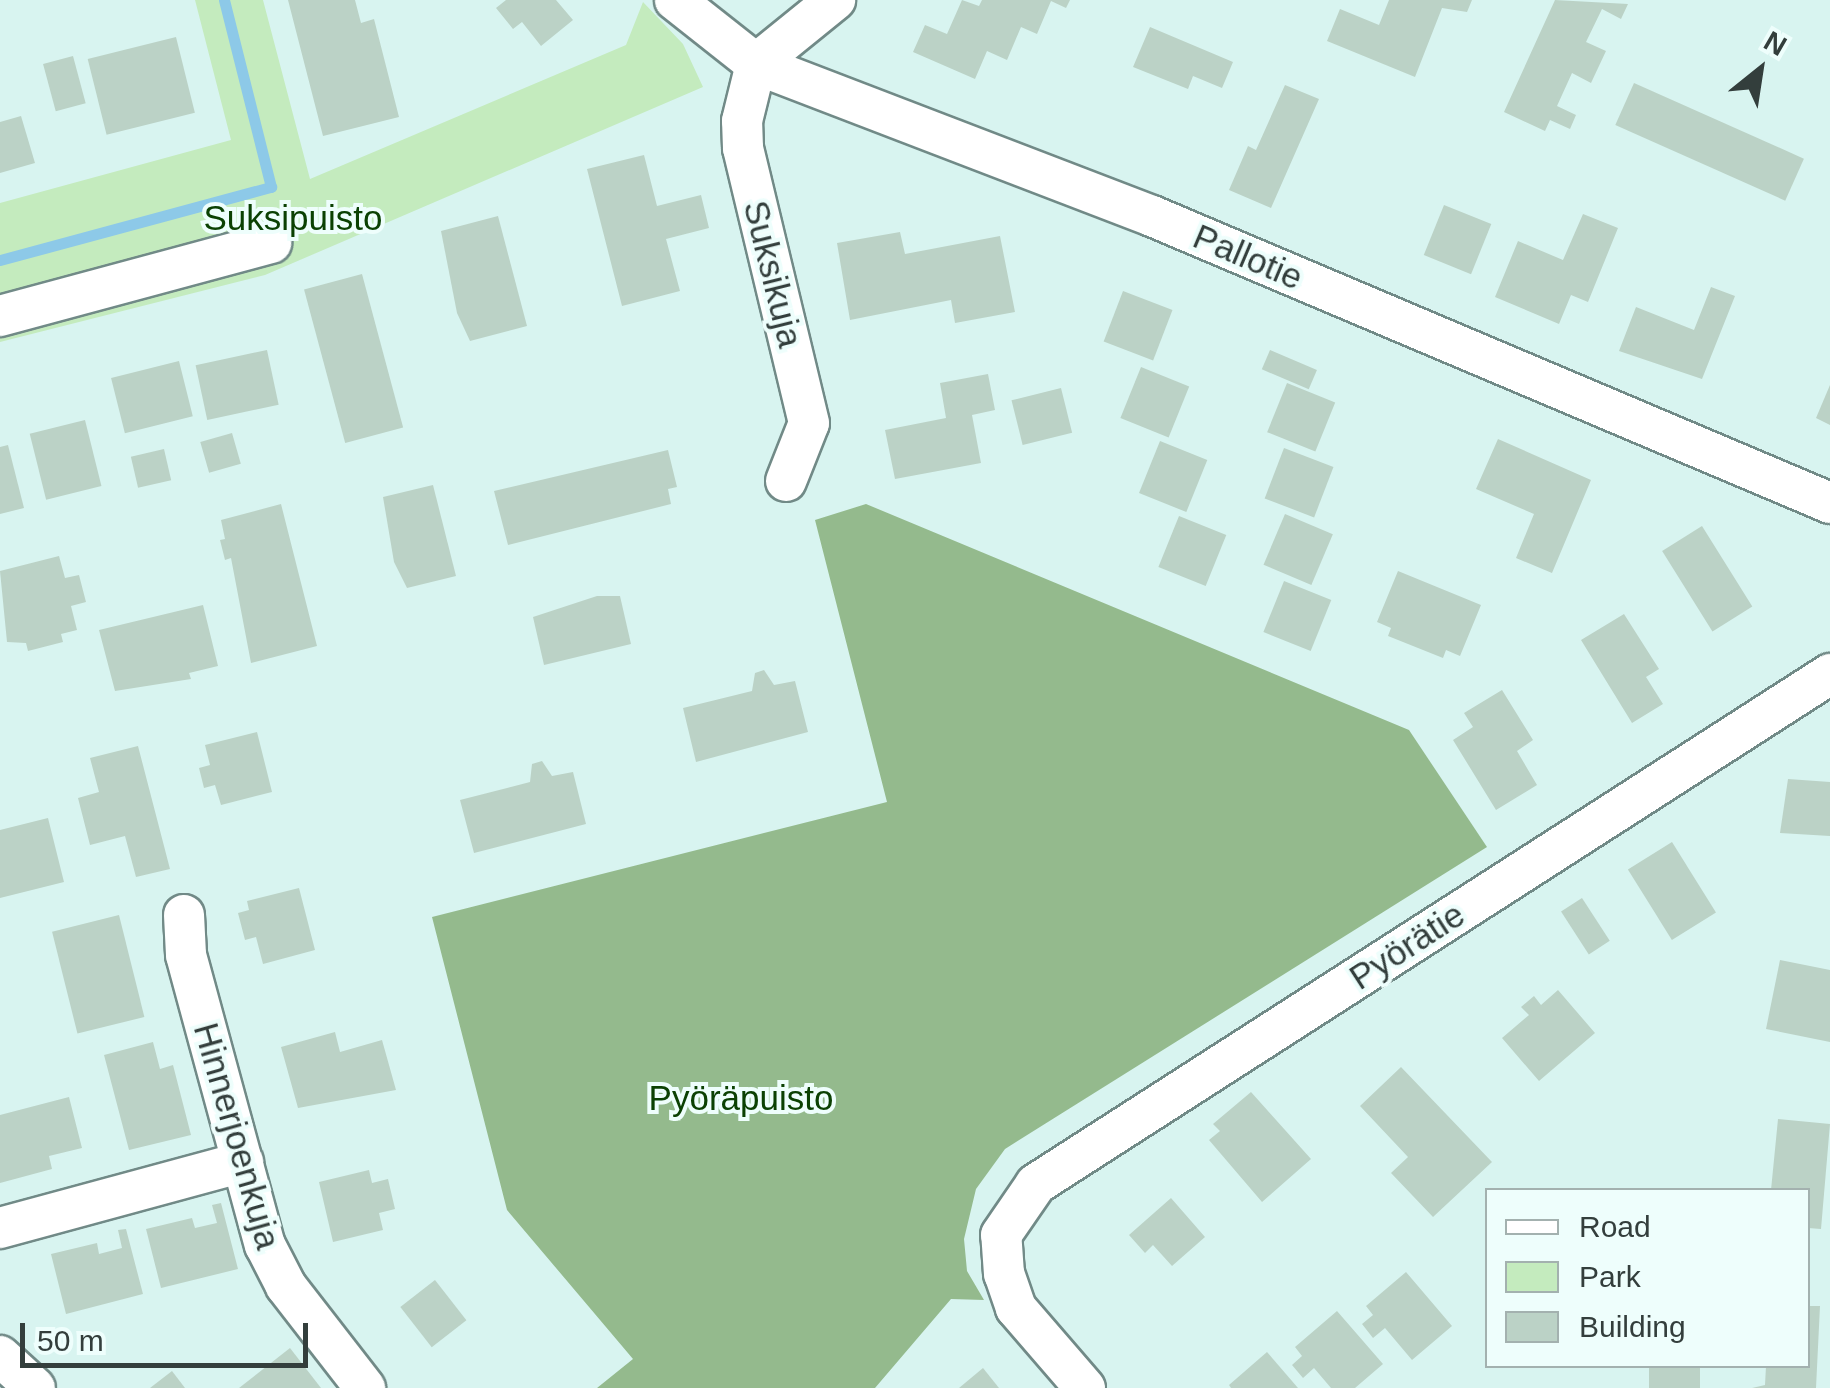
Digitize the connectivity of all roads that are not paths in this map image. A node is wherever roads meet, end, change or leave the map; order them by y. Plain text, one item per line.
1 (675, 0) edge
2 (835, 0) edge
3 (756, 64) junction
4 (271, 242) dead end
5 (0, 316) edge
6 (786, 481) dead end
7 (1830, 504) edge
8 (1830, 674) edge
9 (184, 915) dead end
10 (243, 1162) junction
11 (0, 1228) edge
12 (0, 1356) edge
13 (35, 1388) edge
14 (365, 1388) edge
15 (1085, 1388) edge

1 - 3 street, Pallotie
2 - 3 street
3 - 6 street, Suksikuja
3 - 7 street, Pallotie
4 - 5 street
8 - 15 street, Pyörätie
9 - 10 street, Hinnerjoenkuja
10 - 11 street
10 - 14 street, Hinnerjoenkuja
12 - 13 street

